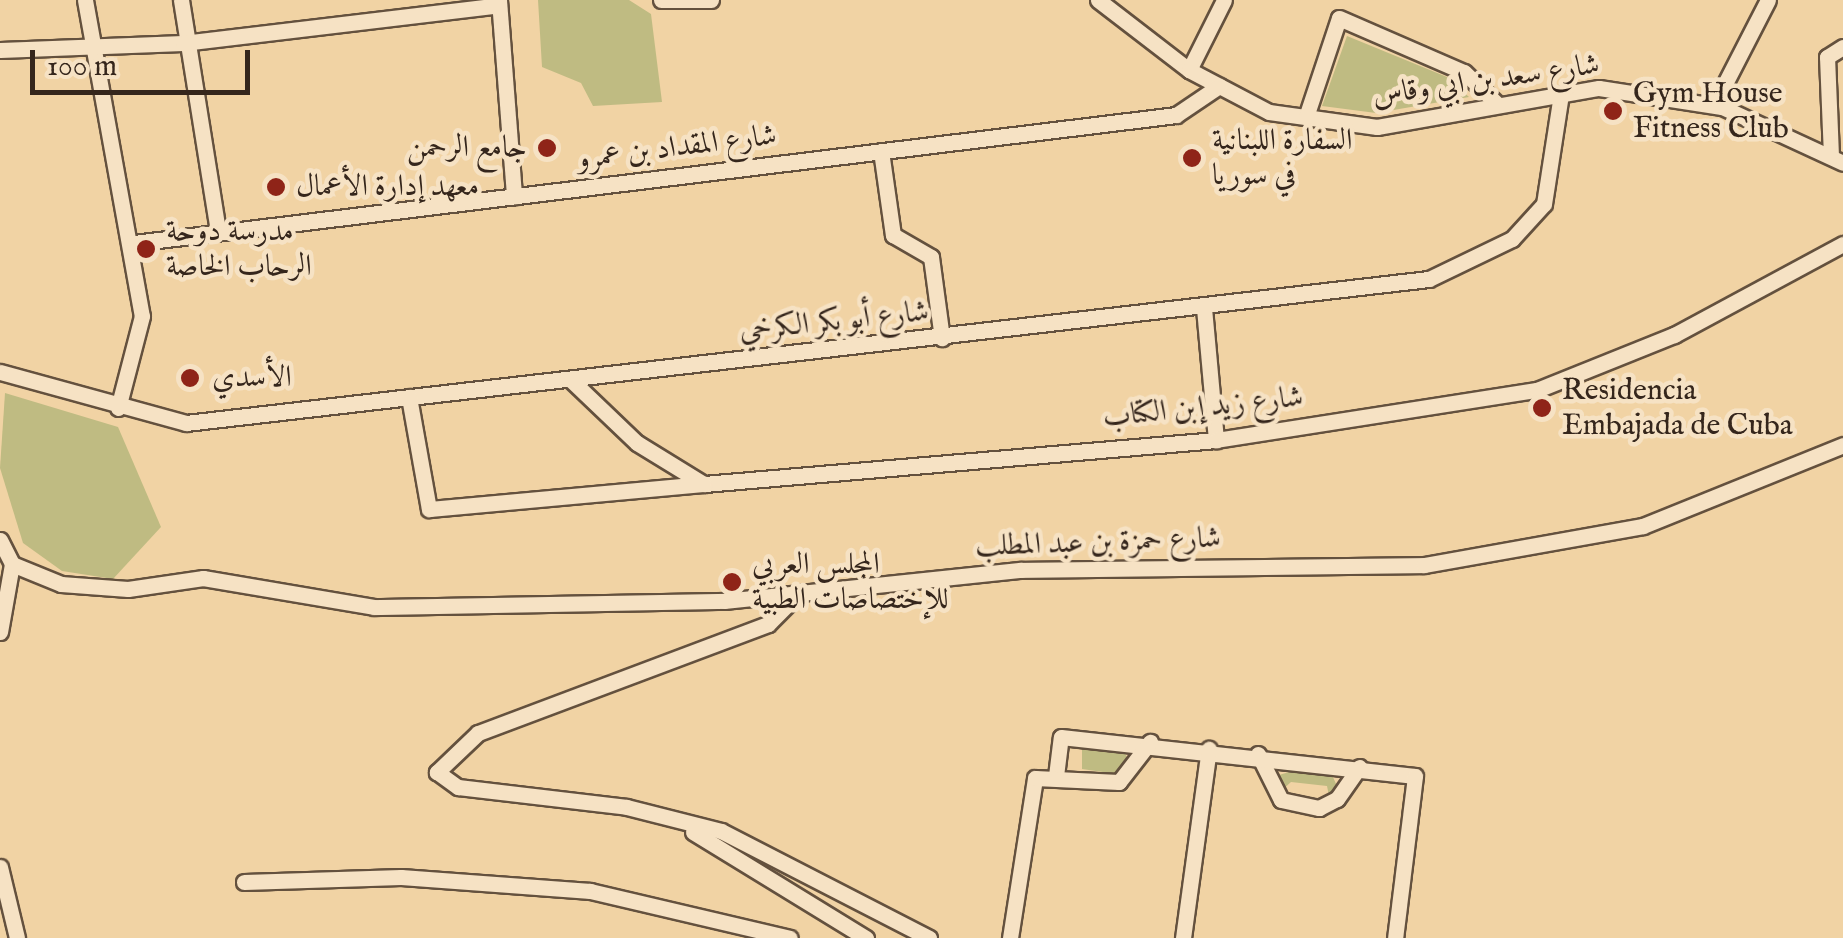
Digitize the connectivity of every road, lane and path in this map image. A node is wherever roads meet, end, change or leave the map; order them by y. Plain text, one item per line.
1 (85, 0) edge
2 (182, 0) edge
3 (662, 0) edge
4 (711, 0) edge
5 (1098, 0) edge
6 (1224, 0) edge
7 (1768, 0) edge
8 (497, 3) edge
9 (187, 42) junction
10 (1837, 49) edge
11 (0, 50) edge
12 (91, 50) junction
13 (1190, 70) junction
14 (1219, 86) junction
15 (1561, 94) junction
16 (1498, 105) junction
17 (1714, 105) junction
18 (1306, 118) junction
19 (880, 151) junction
20 (1837, 160) edge
21 (514, 196) junction
22 (218, 232) junction
23 (134, 243) junction
24 (1843, 244) edge
25 (1204, 308) junction
26 (942, 338) junction
27 (0, 372) edge
28 (571, 380) junction
29 (409, 397) junction
30 (118, 408) junction
31 (1216, 440) junction
32 (1843, 445) edge
33 (704, 484) junction
34 (0, 540) edge
35 (12, 564) junction
36 (798, 593) junction
37 (0, 632) edge
38 (1150, 742) junction
39 (1209, 750) junction
40 (1258, 754) junction
41 (1359, 768) junction
42 (1056, 776) junction
43 (690, 830) junction
44 (0, 867) edge
45 (244, 882) dead end
46 (17, 938) edge
47 (790, 938) edge
48 (866, 938) edge
49 (929, 938) edge
50 (1010, 938) edge
51 (1183, 938) edge
52 (1396, 938) edge

1 - 12 street
2 - 9 street
3 - 4 street
5 - 13 street, شارع سعد بن ابي وقاس
6 - 13 street
7 - 17 street
8 - 9 street
8 - 21 street
9 - 12 street
9 - 22 street
10 - 20 street
11 - 12 street
12 - 23 street
13 - 14 street, شارع سعد بن ابي وقاس
14 - 18 street, شارع سعد بن ابي وقاس
14 - 19 street, شارع المقداد بن عمرو
15 - 16 street, شارع سعد بن ابي وقاس
15 - 17 street, شارع سعد بن ابي وقاس
15 - 25 street, شارع أبو بكر الكرخي
16 - 18 street, شارع سعد بن ابي وقاس
16 - 18 street
17 - 20 street, شارع سعد بن ابي وقاس
19 - 21 street, شارع المقداد بن عمرو
19 - 26 street
21 - 22 street, شارع المقداد بن عمرو
22 - 23 street, شارع المقداد بن عمرو
23 - 30 street
24 - 31 street, شارع زيد إبن الكتاب
25 - 26 street, شارع أبو بكر الكرخي
25 - 31 street
26 - 28 street, شارع أبو بكر الكرخي
27 - 30 street, شارع أبو بكر الكرخي
28 - 29 street, شارع أبو بكر الكرخي
28 - 33 street
29 - 30 street, شارع أبو بكر الكرخي
29 - 33 street, شارع زيد إبن الكتاب
31 - 33 street, شارع زيد إبن الكتاب
32 - 36 street, شارع حمزة بن عبد المطلب
34 - 35 street
35 - 36 street, شارع حمزة بن عبد المطلب
35 - 37 street
36 - 43 street
38 - 39 street
38 - 42 street
38 - 42 street
39 - 40 street
39 - 51 street
40 - 41 street
40 - 41 street
41 - 52 street
42 - 50 street
43 - 48 street
43 - 49 street
44 - 46 street
45 - 47 street

